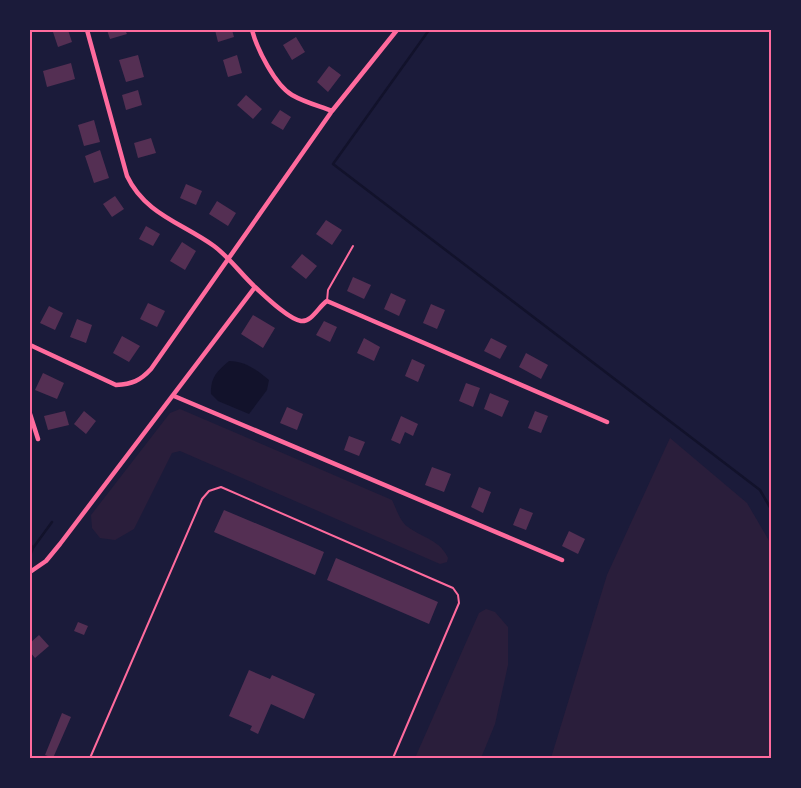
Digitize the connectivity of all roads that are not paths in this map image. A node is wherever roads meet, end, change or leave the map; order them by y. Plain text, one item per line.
1 (87, 30) edge
2 (252, 30) edge
3 (397, 30) edge
4 (332, 111) junction
5 (353, 246) dead end
6 (228, 259) junction
7 (255, 287) junction
8 (327, 301) junction
9 (30, 345) edge
10 (174, 396) junction
11 (30, 414) edge
12 (607, 422) dead end
13 (38, 440) dead end
14 (562, 560) dead end
15 (30, 572) edge
16 (90, 758) edge
17 (393, 758) edge

1 - 6 street
2 - 4 street
3 - 4 street
4 - 6 street
5 - 8 lane
6 - 7 street
6 - 9 street
7 - 8 street
7 - 10 street
8 - 12 street
10 - 14 street
10 - 15 street
11 - 13 street
16 - 17 lane

